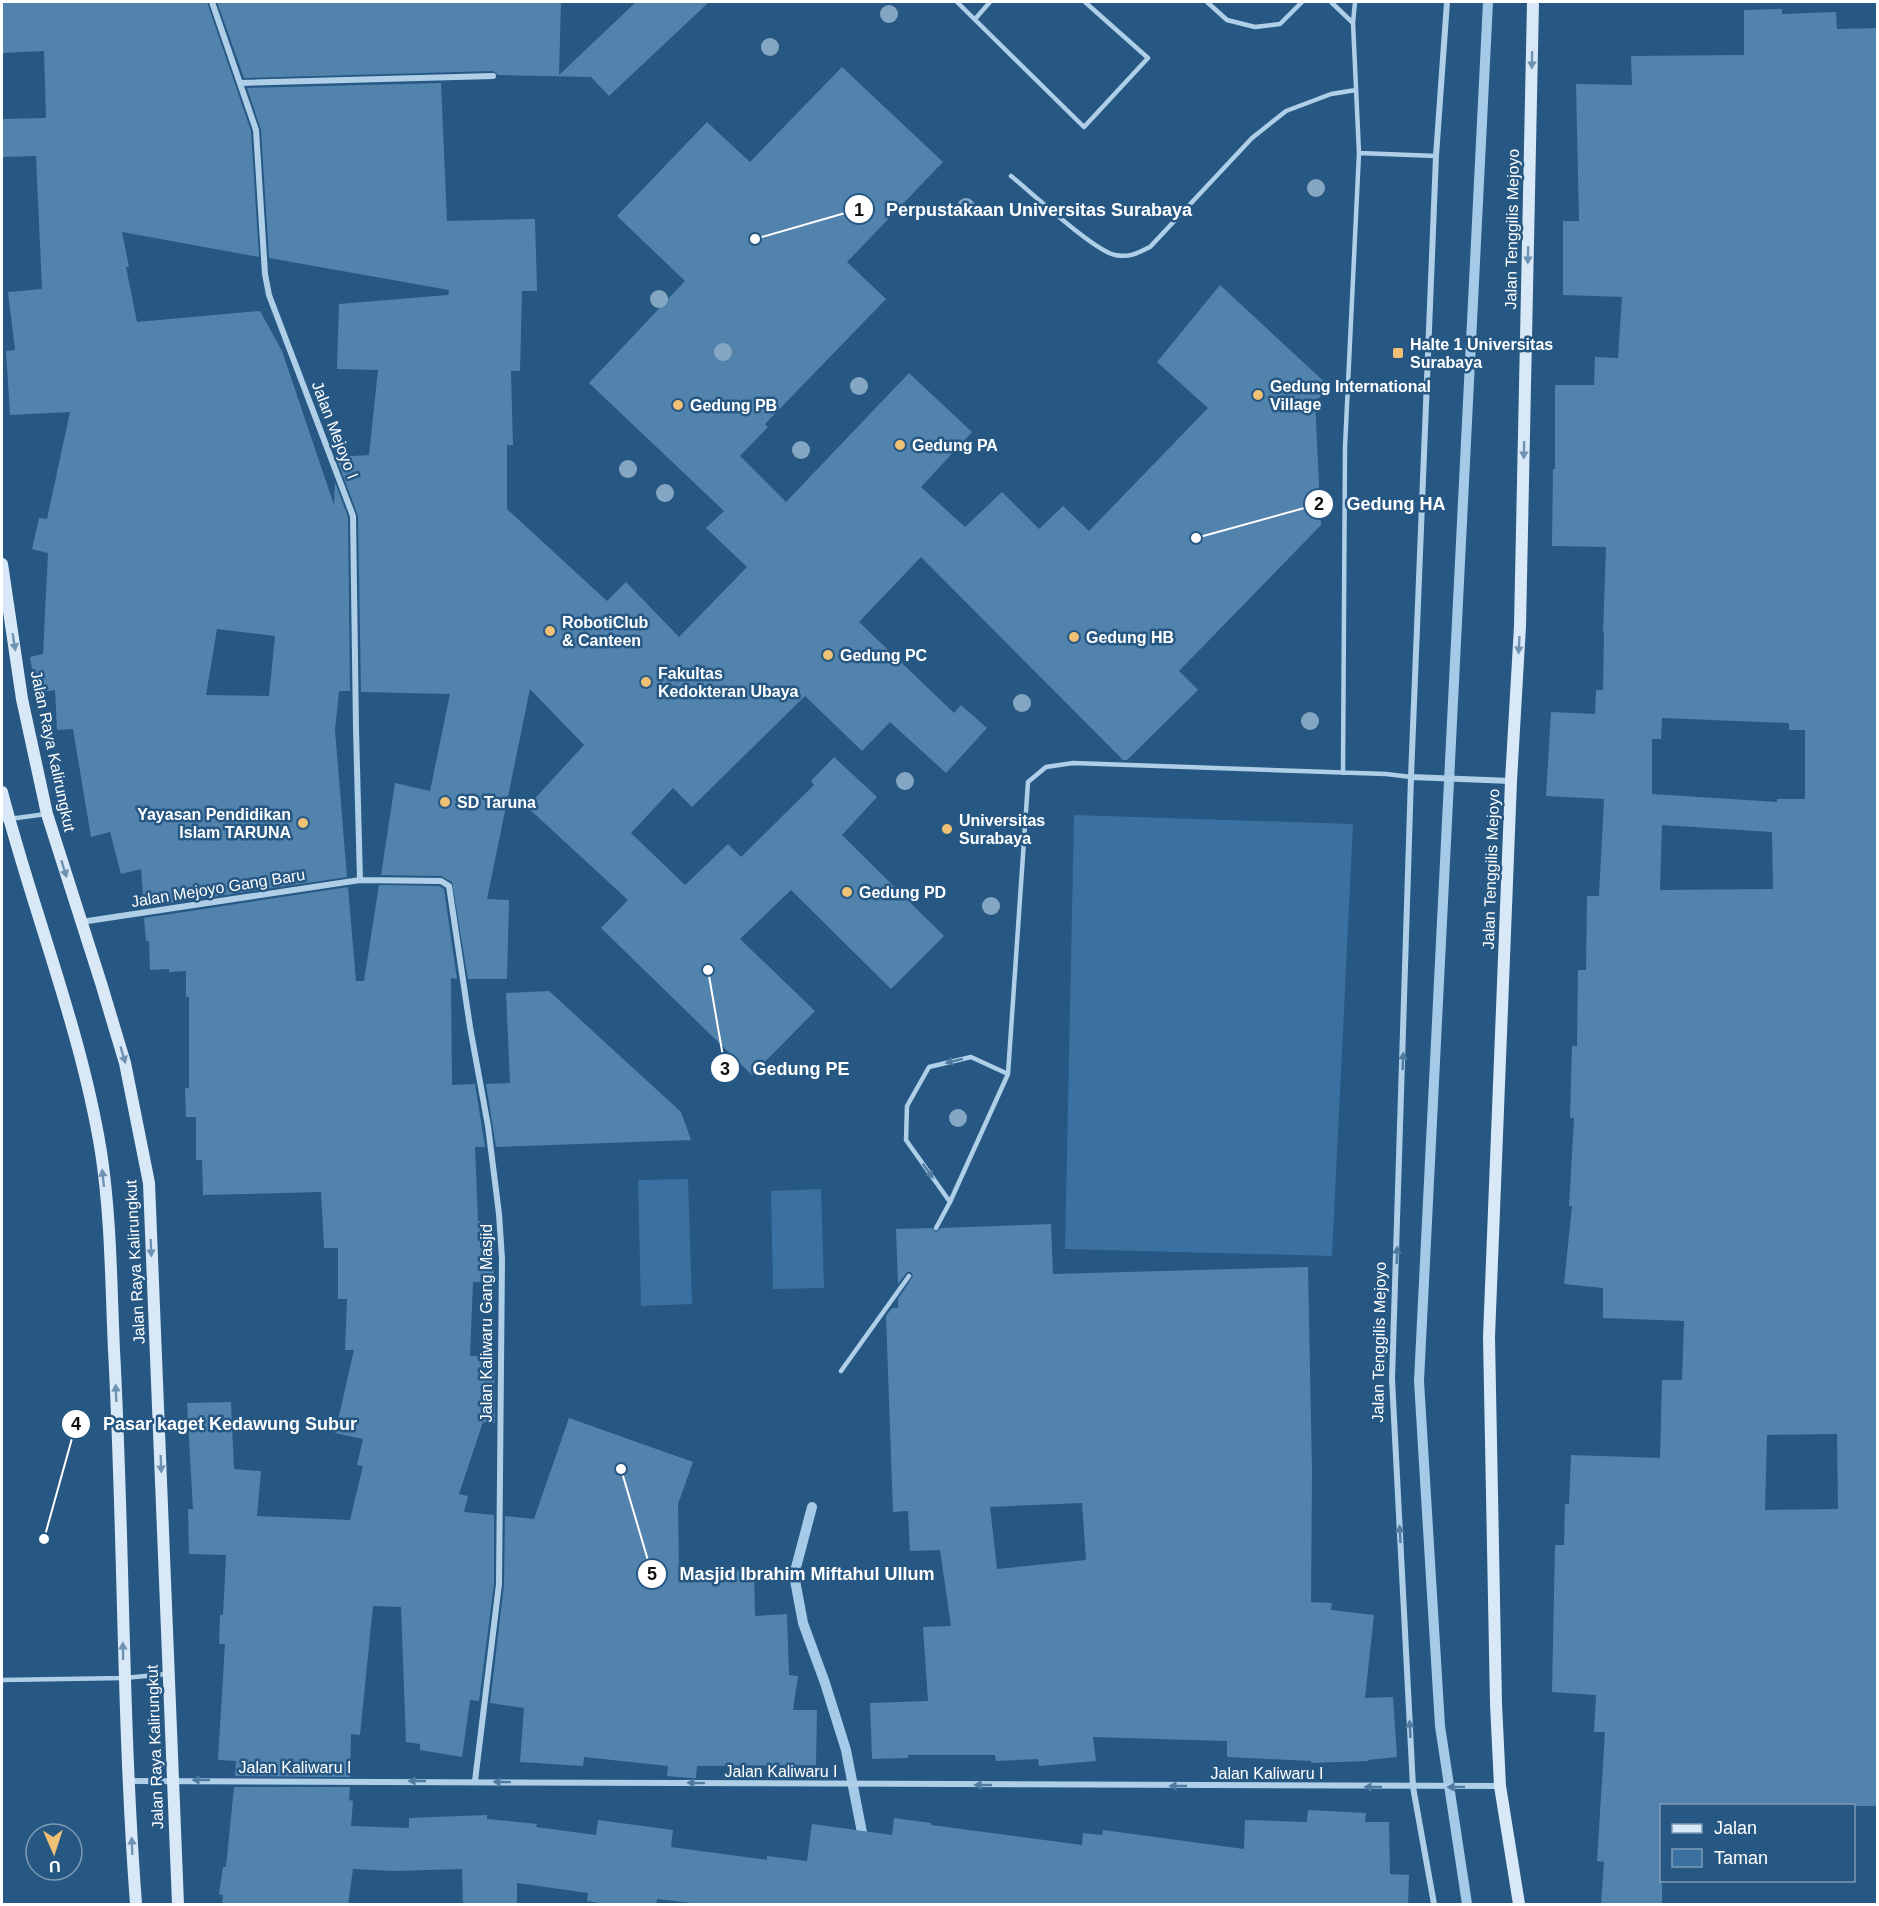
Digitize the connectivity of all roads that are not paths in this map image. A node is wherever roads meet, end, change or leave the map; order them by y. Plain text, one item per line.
1 (213, 2) edge
2 (957, 2) edge
3 (990, 2) edge
4 (1085, 2) edge
5 (1207, 2) edge
6 (1302, 2) edge
7 (1330, 2) edge
8 (1355, 2) edge
9 (1447, 2) edge
10 (1533, 2) edge
11 (975, 19) junction
12 (1353, 23) junction
13 (493, 76) dead end
14 (240, 83) junction
15 (1356, 90) junction
16 (1359, 153) junction
17 (1436, 156) junction
18 (1011, 176) dead end
19 (2, 564) edge
20 (1343, 773) junction
21 (1411, 777) junction
22 (1511, 781) junction
23 (2, 792) edge
24 (47, 814) junction
25 (5, 820) edge
26 (360, 880) junction
27 (81, 922) junction
28 (1008, 1074) junction
29 (950, 1202) junction
30 (936, 1228) dead end
31 (909, 1276) dead end
32 (841, 1371) dead end
33 (170, 1674) junction
34 (124, 1678) junction
35 (2, 1680) edge
36 (172, 1780) junction
37 (129, 1781) junction
38 (475, 1781) junction
39 (1500, 1786) junction
40 (1413, 1787) junction
41 (136, 1905) edge
42 (178, 1905) edge
43 (1434, 1905) edge
44 (1519, 1905) edge

1 - 14 street, Jalan Mejoyo I
2 - 11 lane
3 - 11 lane
4 - 11 lane
5 - 6 lane
7 - 12 lane
8 - 12 lane
9 - 17 street, Jalan Tenggilis Mejoyo
10 -> 22 main road, Jalan Tenggilis Mejoyo
12 - 15 lane
13 - 14 street
14 - 26 street, Jalan Mejoyo I
15 - 16 lane
15 - 18 lane
16 - 17 lane
16 - 20 lane
17 - 21 street, Jalan Tenggilis Mejoyo
19 -> 24 main road, Jalan Raya Kalirungkut
20 - 21 lane
20 - 28 lane
21 - 22 street, Jalan Tenggilis Mejoyo
40 -> 21 street, Jalan Tenggilis Mejoyo
22 - 39 main road, Jalan Tenggilis Mejoyo
23 - 25 main road, Jalan Raya Kalirungkut
24 - 25 lane
24 -> 27 main road, Jalan Raya Kalirungkut
34 -> 25 main road, Jalan Raya Kalirungkut
26 - 27 street, Jalan Mejoyo Gang Baru
26 - 38 street, Jalan Kaliwaru Gang Masjid
27 -> 33 main road, Jalan Raya Kalirungkut
28 - 29 lane
28 -> 29 lane
29 - 30 lane
31 - 32 lane
33 - 34 lane
33 - 36 main road, Jalan Raya Kalirungkut
34 - 35 lane
34 - 37 main road, Jalan Raya Kalirungkut
36 - 37 street, Jalan Kaliwaru I
38 -> 36 street, Jalan Kaliwaru I
36 - 42 main road, Jalan Raya Kalirungkut
41 -> 37 main road, Jalan Raya Kalirungkut
40 -> 38 street, Jalan Kaliwaru I
39 -> 40 street, Jalan Kaliwaru I
39 - 44 main road, Jalan Tenggilis Mejoyo
40 - 43 street, Jalan Tenggilis Mejoyo

